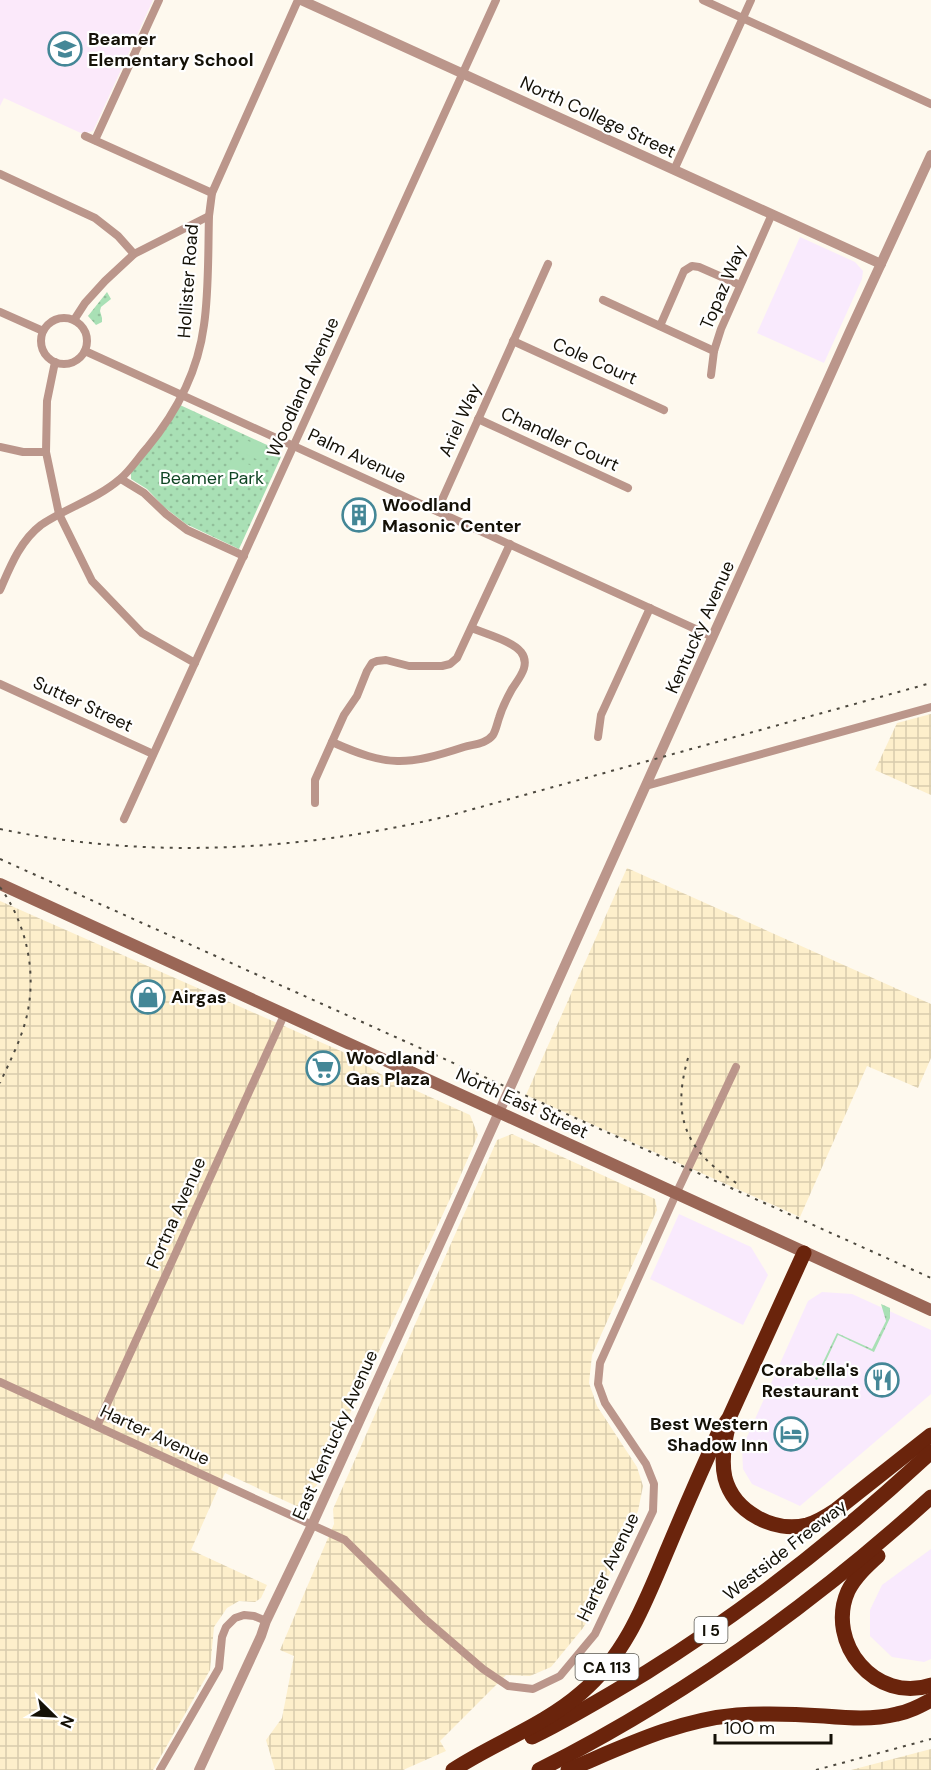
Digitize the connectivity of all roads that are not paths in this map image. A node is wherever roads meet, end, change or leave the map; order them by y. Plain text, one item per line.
1 (159, 0) edge
2 (300, 0) edge
3 (496, 0) edge
4 (703, 0) edge
5 (752, 0) edge
6 (743, 18) junction
7 (463, 74) junction
8 (931, 105) edge
9 (85, 136) dead end
10 (95, 140) junction
11 (931, 155) edge
12 (674, 170) junction
13 (0, 174) edge
14 (212, 193) junction
15 (772, 214) junction
16 (209, 216) junction
17 (134, 254) junction
18 (548, 264) dead end
19 (881, 264) junction
20 (740, 285) junction
21 (603, 300) dead end
22 (0, 312) edge
23 (74, 320) junction
24 (660, 326) junction
25 (43, 331) junction
26 (513, 341) junction
27 (85, 351) junction
28 (714, 351) junction
29 (54, 362) junction
30 (711, 375) dead end
31 (182, 395) junction
32 (663, 410) dead end
33 (478, 419) junction
34 (294, 446) junction
35 (0, 447) edge
36 (46, 452) junction
37 (121, 479) junction
38 (628, 488) dead end
39 (437, 511) junction
40 (59, 514) junction
41 (510, 544) junction
42 (244, 556) junction
43 (4, 570) edge
44 (0, 590) edge
45 (650, 608) junction
46 (472, 628) junction
47 (713, 637) junction
48 (195, 663) junction
49 (0, 684) edge
50 (931, 707) edge
51 (598, 737) dead end
52 (332, 742) junction
53 (153, 754) junction
54 (646, 786) junction
55 (315, 803) dead end
56 (124, 819) dead end
57 (0, 884) edge
58 (285, 1013) junction
59 (736, 1067) dead end
60 (499, 1112) junction
61 (676, 1194) junction
62 (804, 1253) junction
63 (931, 1310) edge
64 (0, 1383) edge
65 (729, 1418) junction
66 (97, 1426) junction
67 (931, 1435) edge
68 (931, 1452) edge
69 (931, 1497) edge
70 (931, 1502) edge
71 (312, 1524) junction
72 (266, 1621) junction
73 (931, 1685) edge
74 (931, 1700) edge
75 (160, 1770) edge
76 (200, 1770) edge
77 (453, 1770) edge
78 (465, 1770) edge
79 (539, 1770) edge
80 (568, 1770) edge

1 - 10 street
2 - 7 street, North College Street
2 - 14 street, Hollister Road
3 - 7 street, Woodland Avenue
4 - 6 street
5 - 6 street
6 - 8 street
6 - 12 street
7 - 12 street, North College Street
7 - 34 street, Woodland Avenue
9 - 10 street
10 - 14 street
11 - 19 street, Kentucky Avenue
12 - 15 street, North College Street
13 - 17 street
14 - 16 street, Hollister Road
15 - 19 street, North College Street
15 - 20 street, Topaz Way
16 - 17 street
16 - 31 street, Hollister Road
17 - 23 street
18 - 26 street, Ariel Way
19 - 47 street, Kentucky Avenue
20 - 24 street
20 - 28 street, Topaz Way
21 - 24 street
22 - 25 street
23 - 25 street
23 - 27 street
24 - 28 street
25 - 29 street
26 - 32 street, Cole Court
26 - 33 street, Ariel Way
27 - 29 street
27 - 31 street, Palm Avenue
28 - 30 street, Topaz Way
29 - 36 street
31 - 34 street, Palm Avenue
31 - 37 street, Hollister Road
33 - 38 street, Chandler Court
33 - 39 street, Ariel Way
34 - 39 street, Palm Avenue
34 - 42 street, Woodland Avenue
35 - 36 street
36 - 40 street
37 - 40 street, Hollister Road
37 - 42 street
39 - 41 street, Palm Avenue
40 - 43 street, Hollister Road
40 - 48 street
41 - 45 street, Palm Avenue
41 - 46 street
42 - 48 street, Woodland Avenue
43 - 44 street, Hollister Road
45 - 47 street, Palm Avenue
45 - 51 street
46 - 52 street
46 - 52 street
47 - 54 street, Kentucky Avenue
48 - 53 street, Woodland Avenue
49 - 53 street, Sutter Street
50 - 54 street
52 - 55 street
53 - 56 street, Woodland Avenue
54 - 60 street, Kentucky Avenue
57 - 58 main road, North East Street
58 - 60 main road, North East Street
58 - 66 street, Fortna Avenue
59 - 61 street, Harter Avenue
60 - 61 main road, North East Street
60 - 71 street, East Kentucky Avenue
61 - 62 main road, North East Street
61 - 71 street, Harter Avenue
62 - 63 main road, North East Street
62 - 65 highway, CA 113
64 - 66 street, Harter Avenue
65 - 67 highway
65 - 77 highway, CA 113
66 - 71 street, Harter Avenue
68 - 78 highway, Westside Freeway / I 5
69 - 79 highway, I 5
70 - 73 highway
71 - 72 street, East Kentucky Avenue
72 - 75 street
72 - 76 street, East Kentucky Avenue
74 - 80 highway

